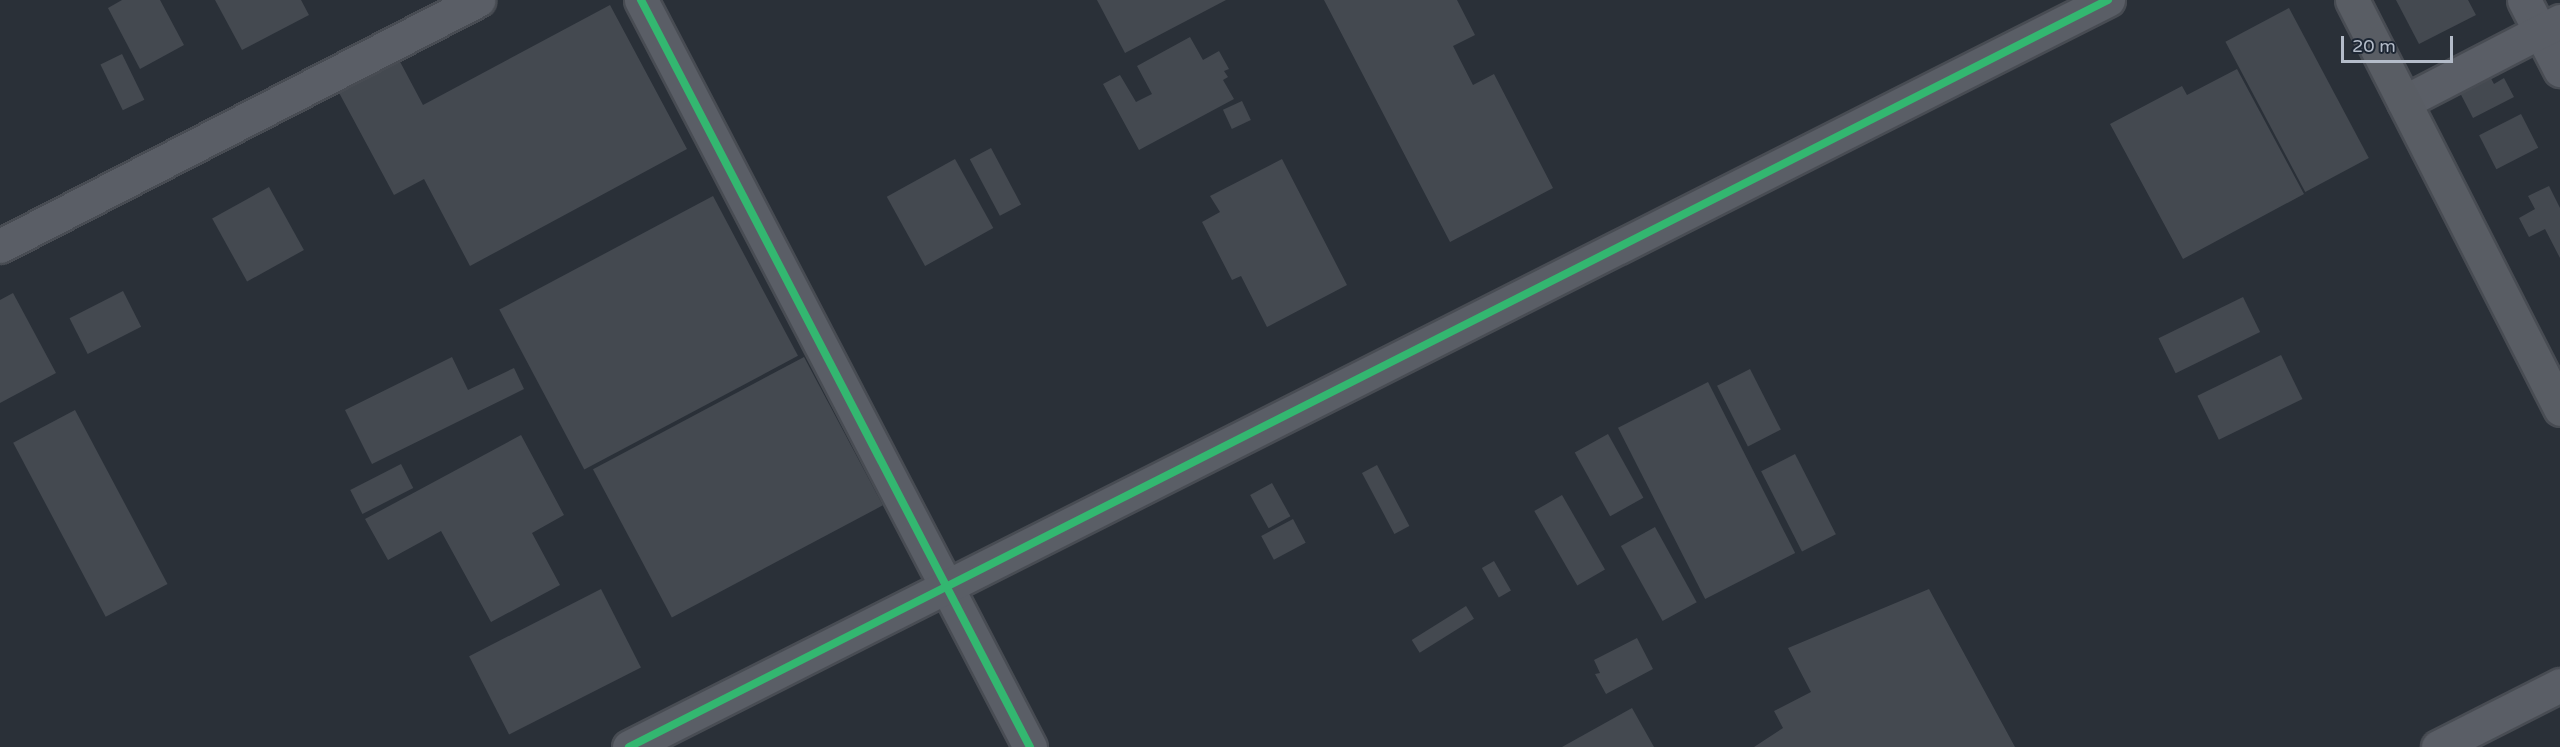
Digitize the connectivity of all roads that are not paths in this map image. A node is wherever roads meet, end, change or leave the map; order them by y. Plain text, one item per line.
1 (478, 0) edge
2 (641, 0) edge
3 (2108, 0) edge
4 (2352, 0) edge
5 (2371, 0) edge
6 (2524, 0) edge
7 (2550, 26) edge
8 (2560, 70) edge
9 (2411, 98) junction
10 (0, 246) edge
11 (2560, 372) edge
12 (2560, 409) edge
13 (947, 588) junction
14 (2560, 685) edge
15 (629, 747) edge
16 (1030, 747) edge
17 (2438, 747) edge

1 - 10 street
2 - 13 street
3 - 13 street
4 - 9 street
5 - 9 street
6 - 7 street
7 - 8 street
7 - 9 street
9 - 11 street
9 - 12 street
13 - 15 street
13 - 16 street
14 - 17 street

